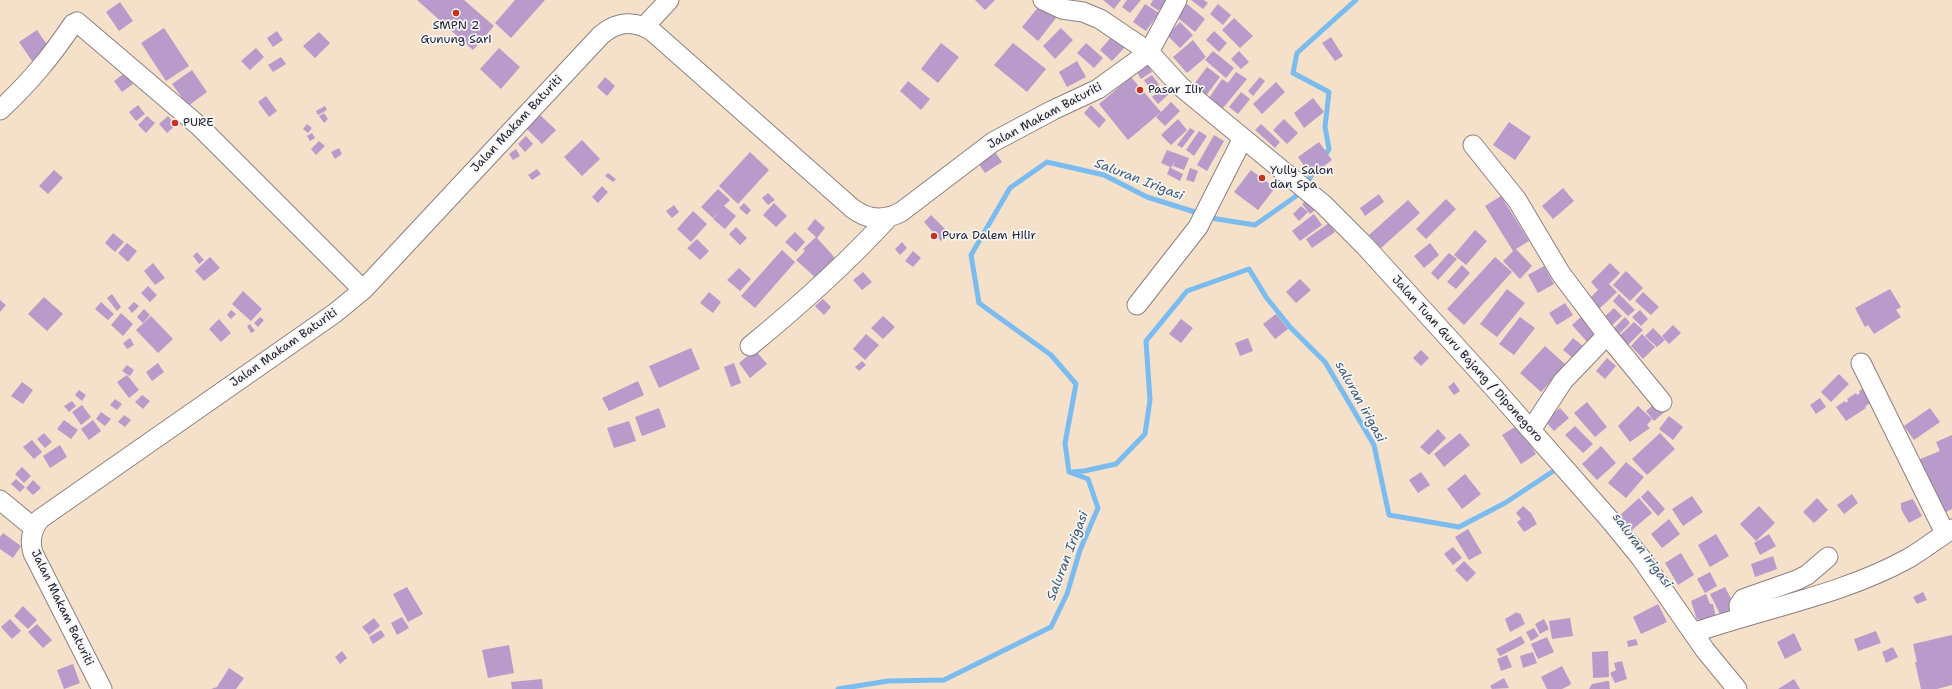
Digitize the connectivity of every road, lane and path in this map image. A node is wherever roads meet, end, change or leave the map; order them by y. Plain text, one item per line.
1 (669, 0) edge
2 (1043, 0) edge
3 (1177, 0) edge
4 (644, 27) junction
5 (1155, 58) junction
6 (0, 110) edge
7 (1243, 138) junction
8 (1473, 145) dead end
9 (889, 217) junction
10 (363, 290) junction
11 (1137, 305) dead end
12 (1607, 335) junction
13 (750, 346) dead end
14 (1860, 363) dead end
15 (1662, 402) dead end
16 (1531, 430) junction
17 (2, 507) edge
18 (34, 528) junction
19 (1949, 531) edge
20 (1828, 557) dead end
21 (1740, 617) junction
22 (1693, 633) junction
23 (102, 689) edge
24 (1737, 689) edge

1 - 4 street
2 - 5 street, Jalan Tuan Guru Bajang / Diponegoro
3 - 5 street
4 - 9 street, Jalan Makam Baturiti
4 - 10 street, Jalan Makam Baturiti
5 - 7 street, Jalan Tuan Guru Bajang / Diponegoro
5 - 9 street, Jalan Makam Baturiti
6 - 10 street
7 - 11 street
7 - 16 street, Jalan Tuan Guru Bajang / Diponegoro
8 - 12 street
9 - 13 street
10 - 18 street, Jalan Makam Baturiti
12 - 15 street
12 - 16 street
14 - 19 street
16 - 22 street, Jalan Tuan Guru Bajang / Diponegoro
17 - 18 street
18 - 23 street, Jalan Makam Baturiti
19 - 21 street
20 - 21 street
21 - 22 street
22 - 24 street, Jalan Tuan Guru Bajang / Diponegoro

